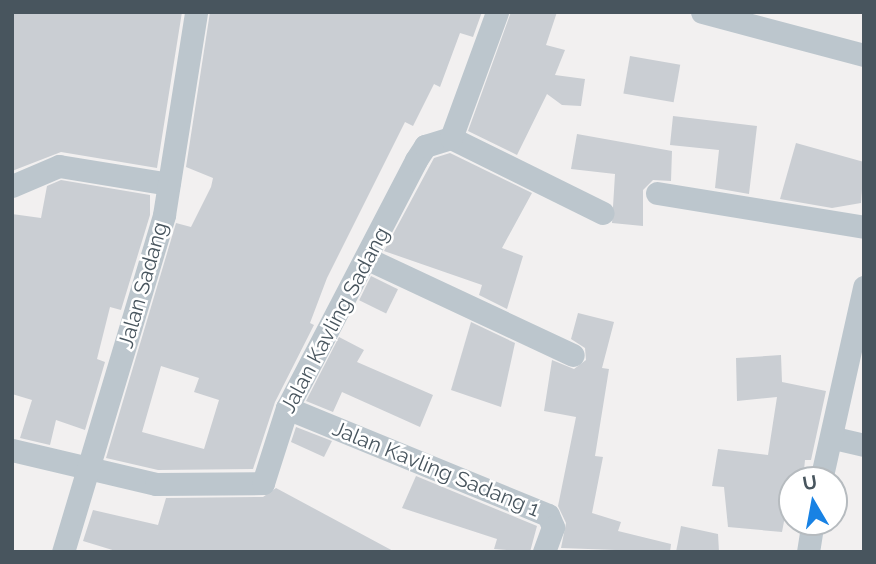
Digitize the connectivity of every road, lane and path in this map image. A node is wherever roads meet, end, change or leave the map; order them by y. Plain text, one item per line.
1 (197, 12) edge
2 (497, 12) edge
3 (702, 12) edge
4 (864, 55) edge
5 (451, 138) junction
6 (169, 184) junction
7 (12, 186) edge
8 (657, 193) dead end
9 (603, 213) dead end
10 (864, 227) edge
11 (368, 259) junction
12 (864, 287) edge
13 (573, 355) dead end
14 (286, 408) junction
15 (834, 438) junction
16 (864, 445) edge
17 (12, 450) edge
18 (825, 466) edge
19 (89, 471) junction
20 (63, 552) edge
21 (544, 552) edge

1 - 6 street, Jalan Sadang
2 - 5 street
3 - 4 street
5 - 9 street
5 - 11 street, Jalan Kavling Sadang
6 - 7 street
6 - 19 street, Jalan Sadang
8 - 10 street
11 - 13 street
11 - 14 street, Jalan Kavling Sadang
12 - 15 street
14 - 19 street, Jalan Kavling Sadang
14 - 21 street, Jalan Kavling Sadang 1
15 - 16 street
15 - 18 street
17 - 19 street
19 - 20 street, Jalan Sadang

